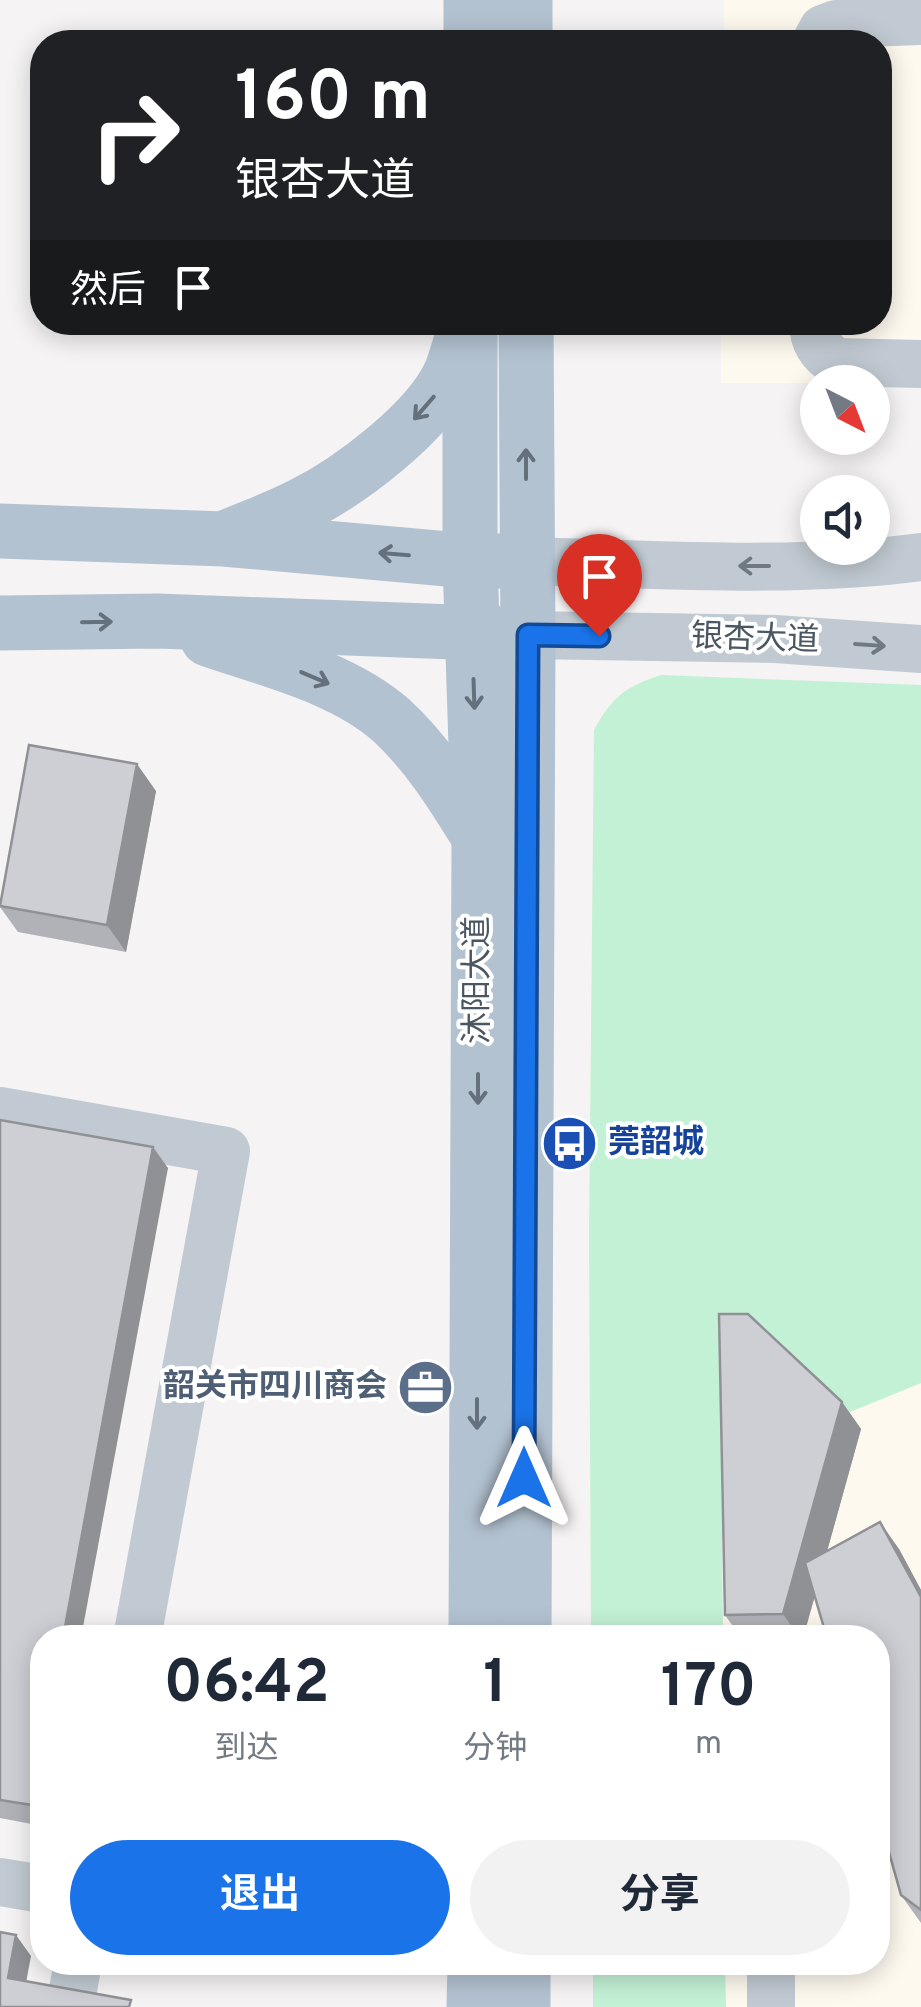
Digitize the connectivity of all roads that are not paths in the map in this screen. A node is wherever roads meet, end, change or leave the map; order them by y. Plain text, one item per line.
1 (471, 0) edge
2 (525, 0) edge
3 (921, 22) edge
4 (471, 30) edge
5 (525, 30) edge
6 (822, 30) edge
7 (464, 335) edge
8 (469, 335) edge
9 (526, 335) edge
10 (817, 335) edge
11 (921, 364) edge
12 (0, 530) edge
13 (224, 539) junction
14 (921, 558) edge
15 (470, 561) junction
16 (526, 562) junction
17 (158, 621) junction
18 (0, 622) edge
19 (472, 633) junction
20 (528, 635) junction
21 (921, 648) edge
22 (480, 837) junction
23 (0, 1111) edge
24 (139, 1625) edge
25 (476, 1625) edge
26 (524, 1625) edge
27 (0, 1882) edge
28 (30, 1887) edge
29 (76, 1975) edge
30 (474, 1975) edge
31 (523, 1975) edge
32 (771, 1975) edge
33 (70, 2007) edge
34 (474, 2007) edge
35 (522, 2007) edge
36 (772, 2007) edge

1 - 4 main road
2 - 5 main road
3 - 6 street
7 -> 13 main road
8 - 15 main road, 沐阳大道
16 -> 9 main road, 沐阳大道
10 - 11 street
12 - 13 main road
15 -> 13 main road
14 -> 16 street
15 - 16 main road
15 - 19 main road, 沐阳大道
16 - 20 main road, 沐阳大道
18 -> 17 main road
17 - 19 main road
17 -> 22 main road
19 - 20 main road
19 -> 22 main road, 沐阳大道
20 -> 21 street, 银杏大道
20 - 26 main road, 沐阳大道
22 -> 25 main road, 沐阳大道
23 - 24 street
27 - 28 street
29 - 33 street
30 - 34 main road
31 - 35 main road
32 - 36 street

